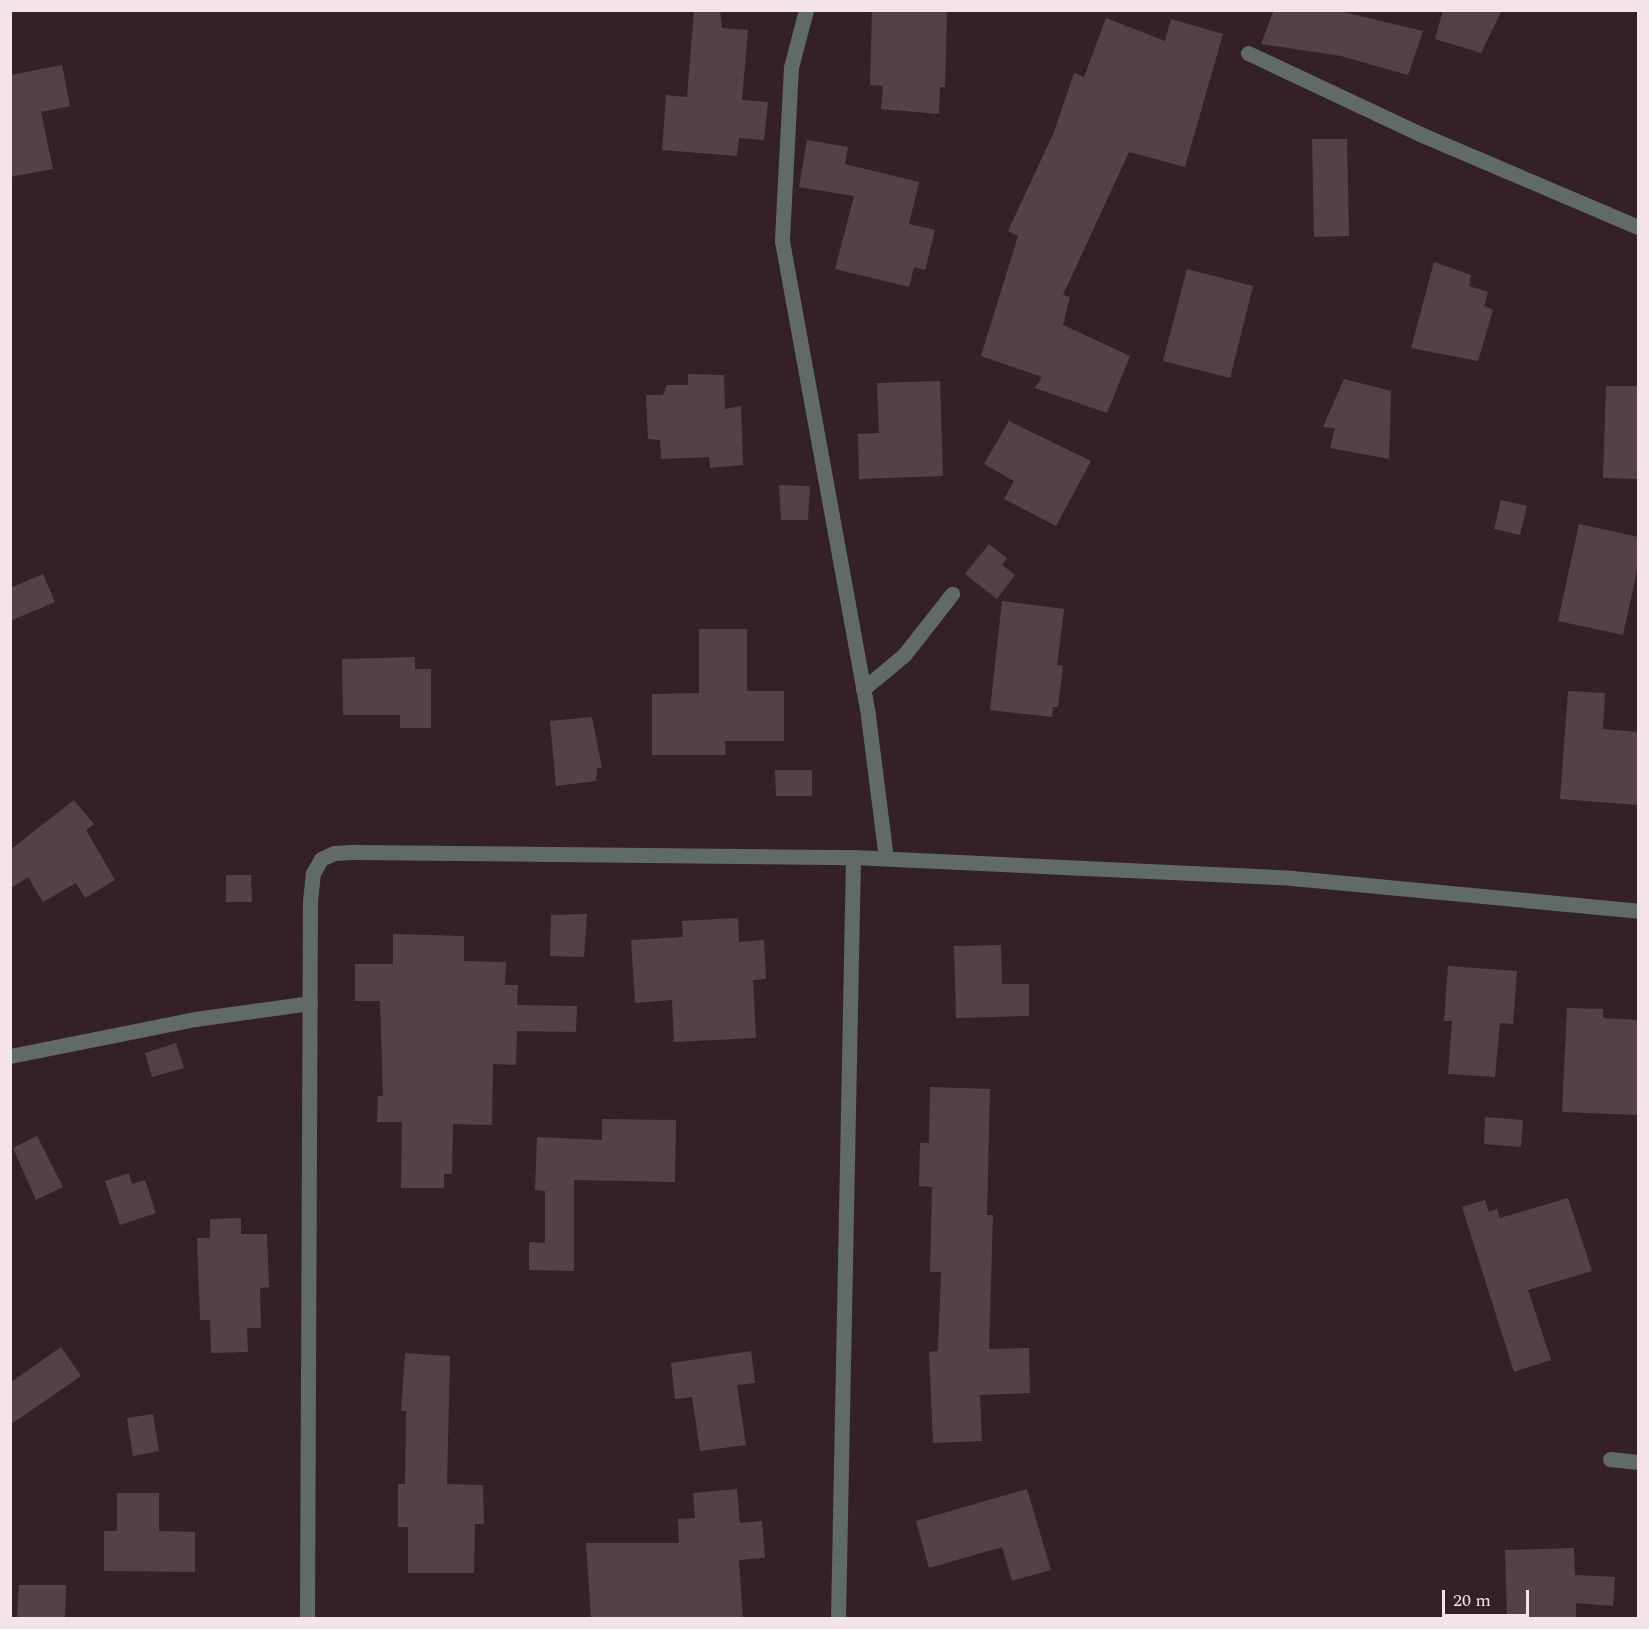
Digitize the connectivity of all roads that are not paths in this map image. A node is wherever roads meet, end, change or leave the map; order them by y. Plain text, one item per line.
1 (806, 10) edge
2 (1248, 53) dead end
3 (1638, 227) edge
4 (952, 594) dead end
5 (863, 689) junction
6 (852, 856) junction
7 (886, 858) junction
8 (1638, 911) edge
9 (310, 1003) junction
10 (10, 1056) edge
11 (1610, 1459) dead end
12 (1638, 1462) edge
13 (307, 1618) edge
14 (838, 1618) edge

1 - 5 street
2 - 3 street
4 - 5 street
5 - 7 street
6 - 7 street
6 - 9 street
6 - 14 street
7 - 8 street
9 - 10 street
9 - 13 street
11 - 12 street

